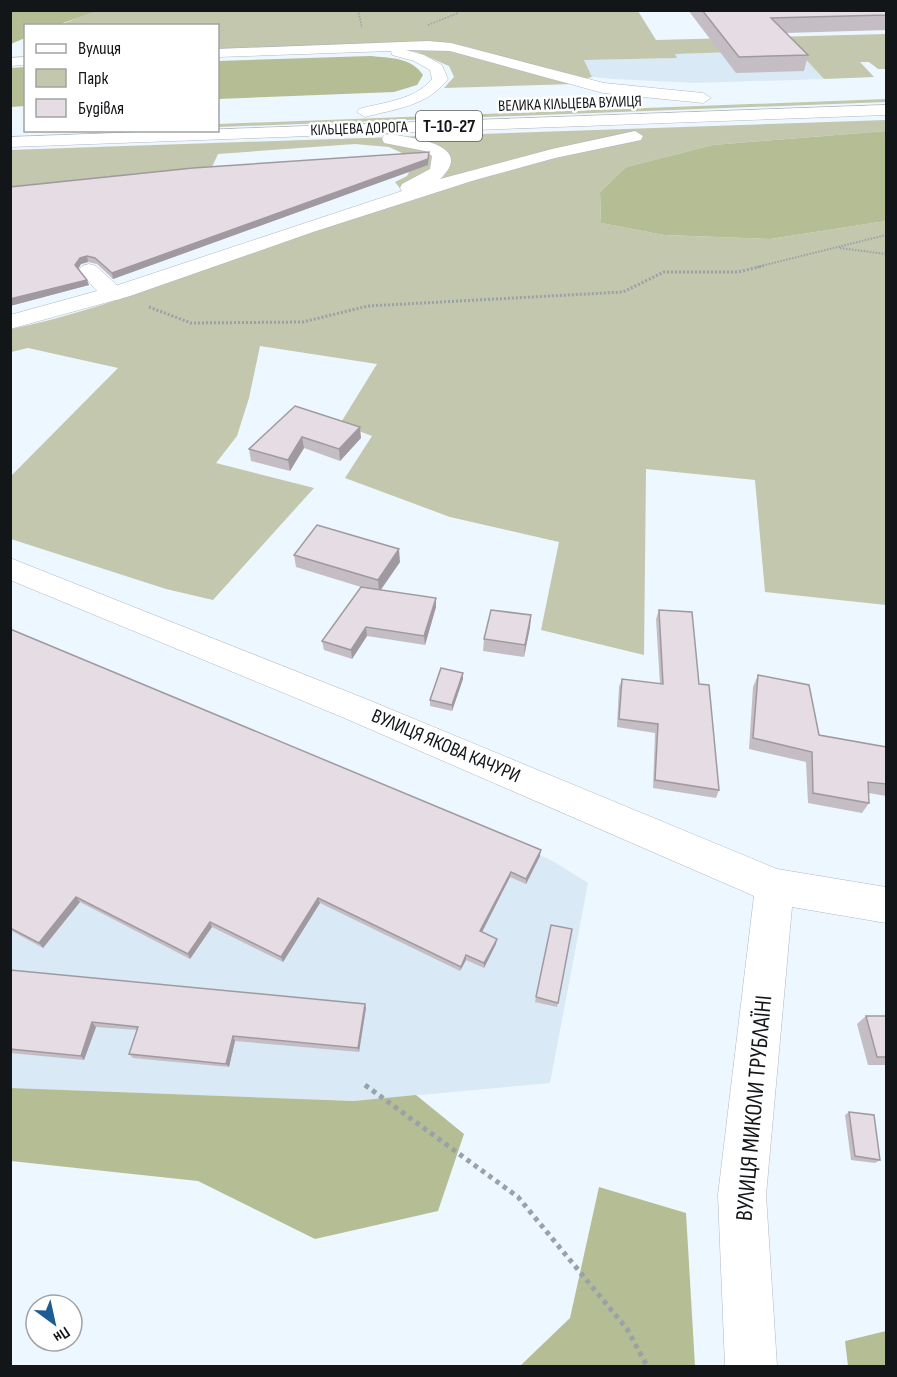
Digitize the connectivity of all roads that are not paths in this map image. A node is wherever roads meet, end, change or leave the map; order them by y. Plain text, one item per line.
1 (362, 47) junction
2 (219, 53) edge
3 (596, 103) dead end
4 (435, 109) dead end
5 (886, 110) edge
6 (765, 114) junction
7 (330, 130) junction
8 (10, 142) edge
9 (307, 228) junction
10 (89, 270) dead end
11 (118, 292) junction
12 (10, 322) edge
13 (10, 568) edge
14 (775, 886) junction
15 (886, 905) edge
16 (751, 1366) edge

1 - 2 main road
1 - 3 main road, ВЕЛИКА КІЛЬЦЕВА ВУЛИЦЯ
1 - 4 main road, Т-10-27
5 - 6 main road, КІЛЬЦЕВА ДОРОГА / Т-10-27
6 - 7 main road, КІЛЬЦЕВА ДОРОГА / Т-10-27
6 - 9 main road
7 - 8 main road, КІЛЬЦЕВА ДОРОГА / Т-10-27
7 - 9 main road
9 - 11 main road
10 - 11 main road
11 - 12 main road
13 - 14 main road, ВУЛИЦЯ ЯКОВА КАЧУРИ
14 - 15 main road, ВУЛИЦЯ ЯКОВА КАЧУРИ
14 - 16 main road, ВУЛИЦЯ МИКОЛИ ТРУБЛАЇНІ

